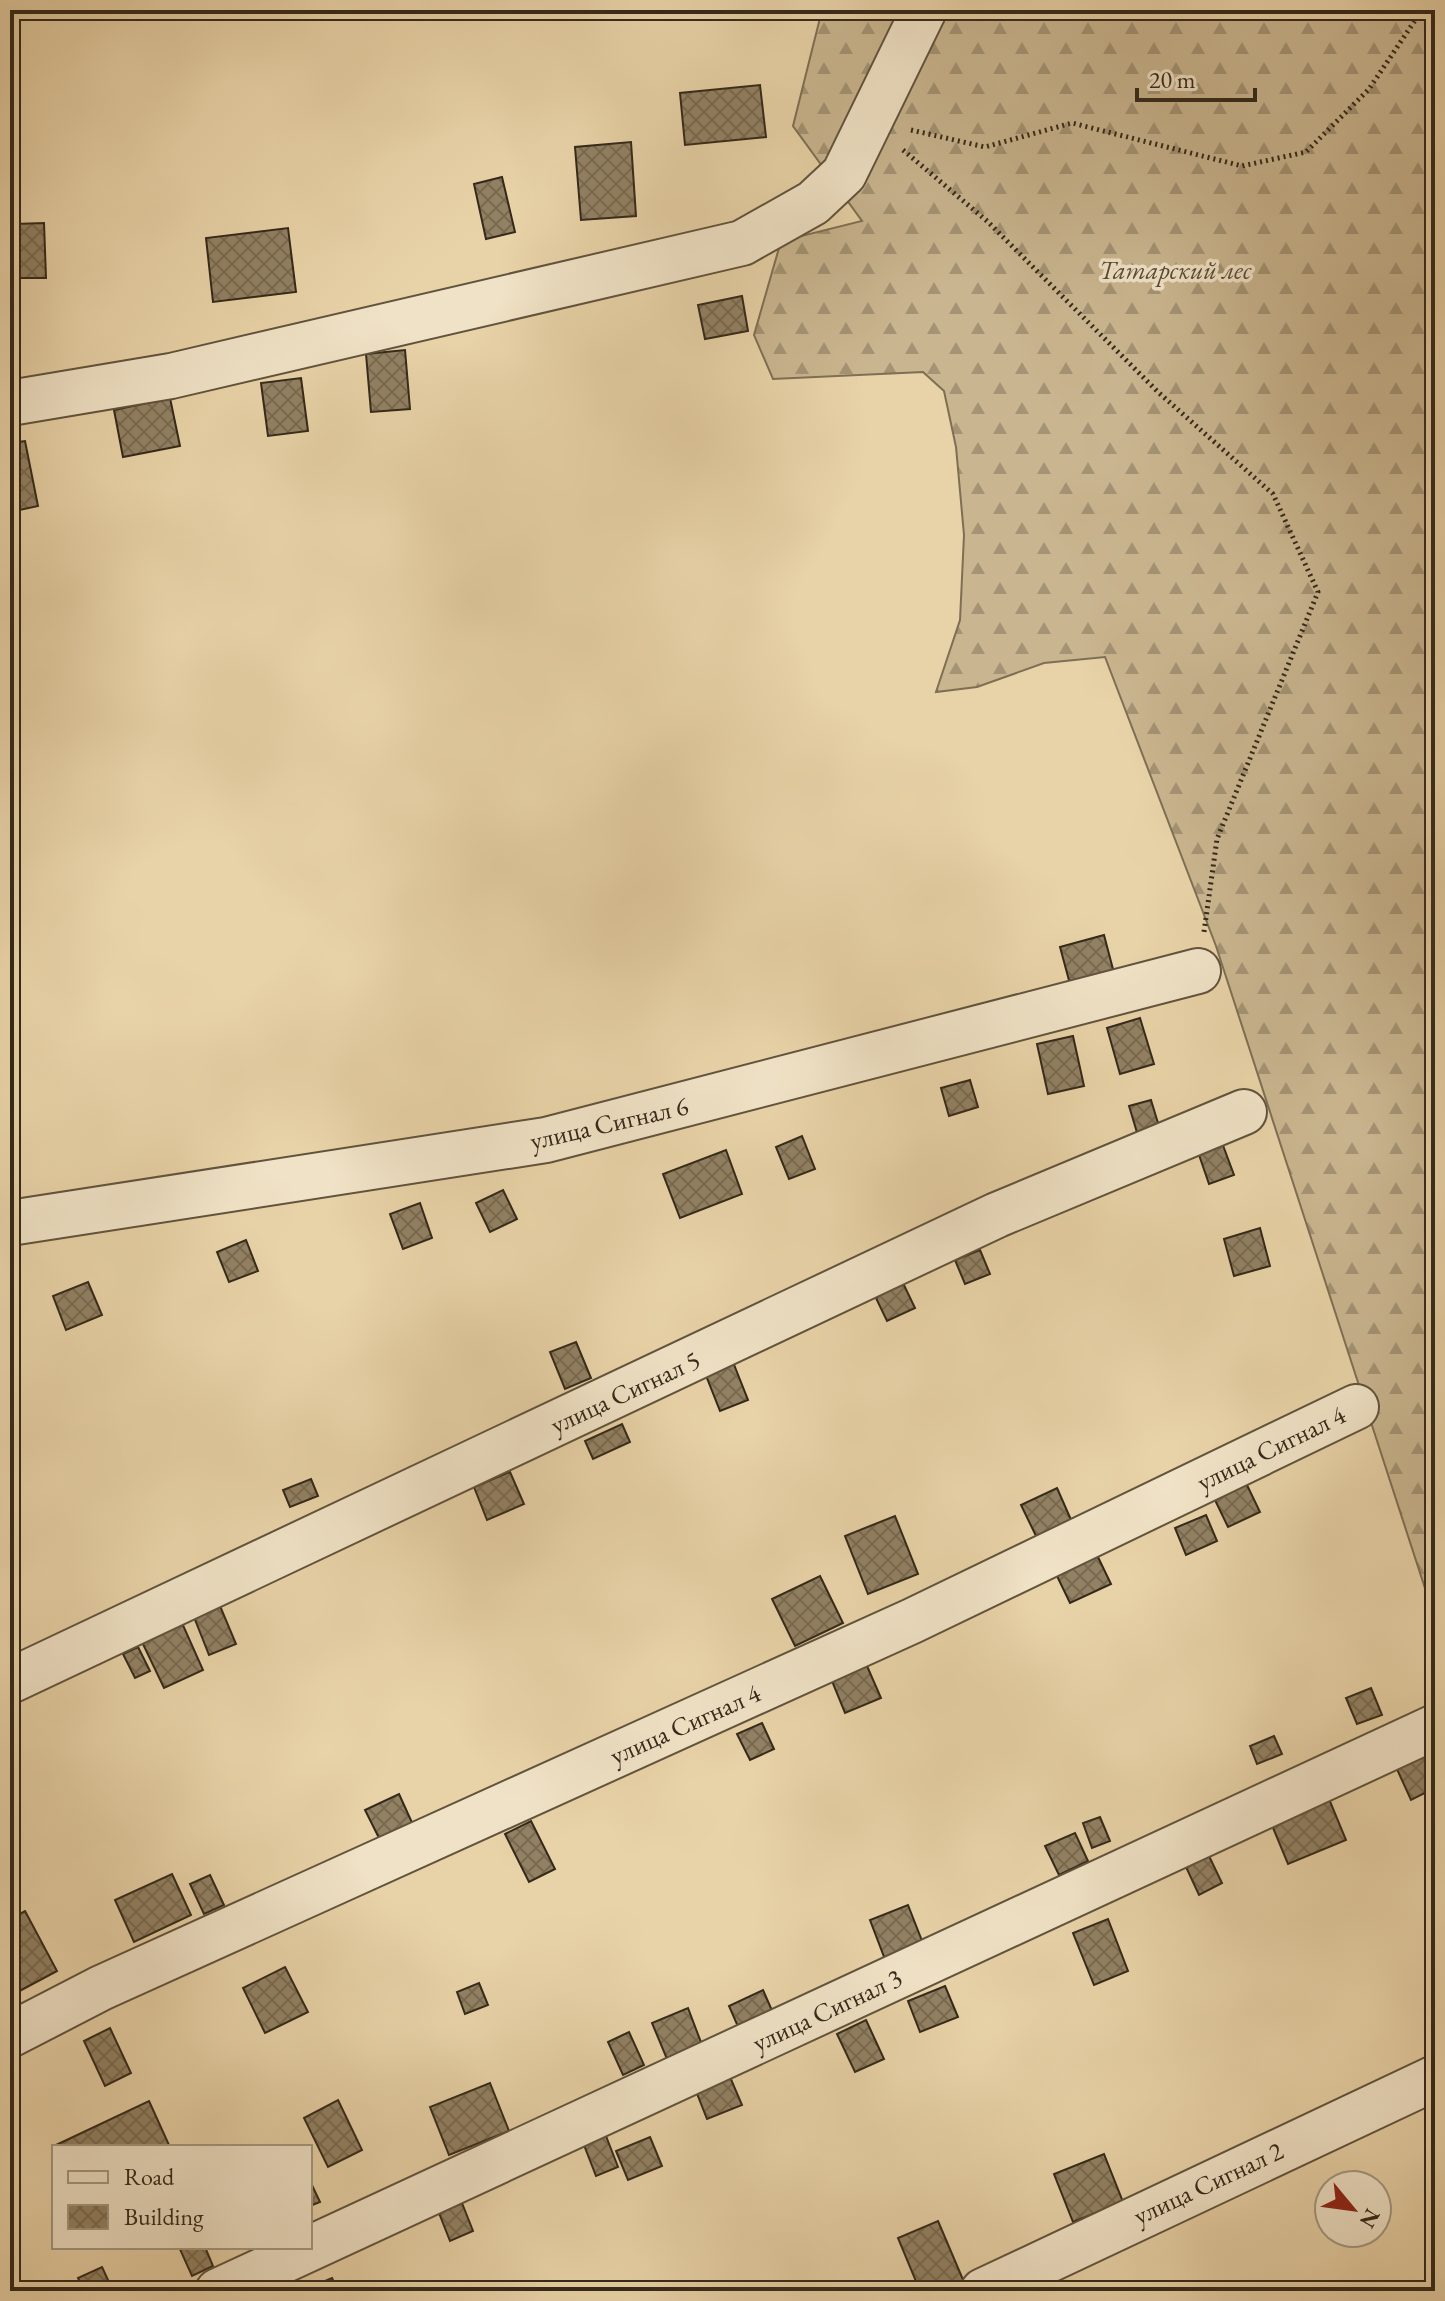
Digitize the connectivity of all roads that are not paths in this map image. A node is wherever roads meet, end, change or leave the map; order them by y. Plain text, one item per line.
1 (924, 10) edge
2 (10, 403) edge
3 (1198, 971) road end
4 (1244, 1112) dead end
5 (10, 1223) edge
6 (1356, 1407) dead end
7 (10, 1681) edge
8 (1435, 1727) edge
9 (10, 2035) edge
10 (1435, 2078) edge
11 (312, 2247) edge
12 (309, 2249) edge
13 (218, 2291) edge
14 (983, 2291) edge

1 - 2 street
3 - 5 street, улица Сигнал 6
4 - 7 street, улица Сигнал 5
6 - 9 street, улица Сигнал 4
8 - 11 street, улица Сигнал 3
10 - 14 street, улица Сигнал 2
12 - 13 street, улица Сигнал 3

